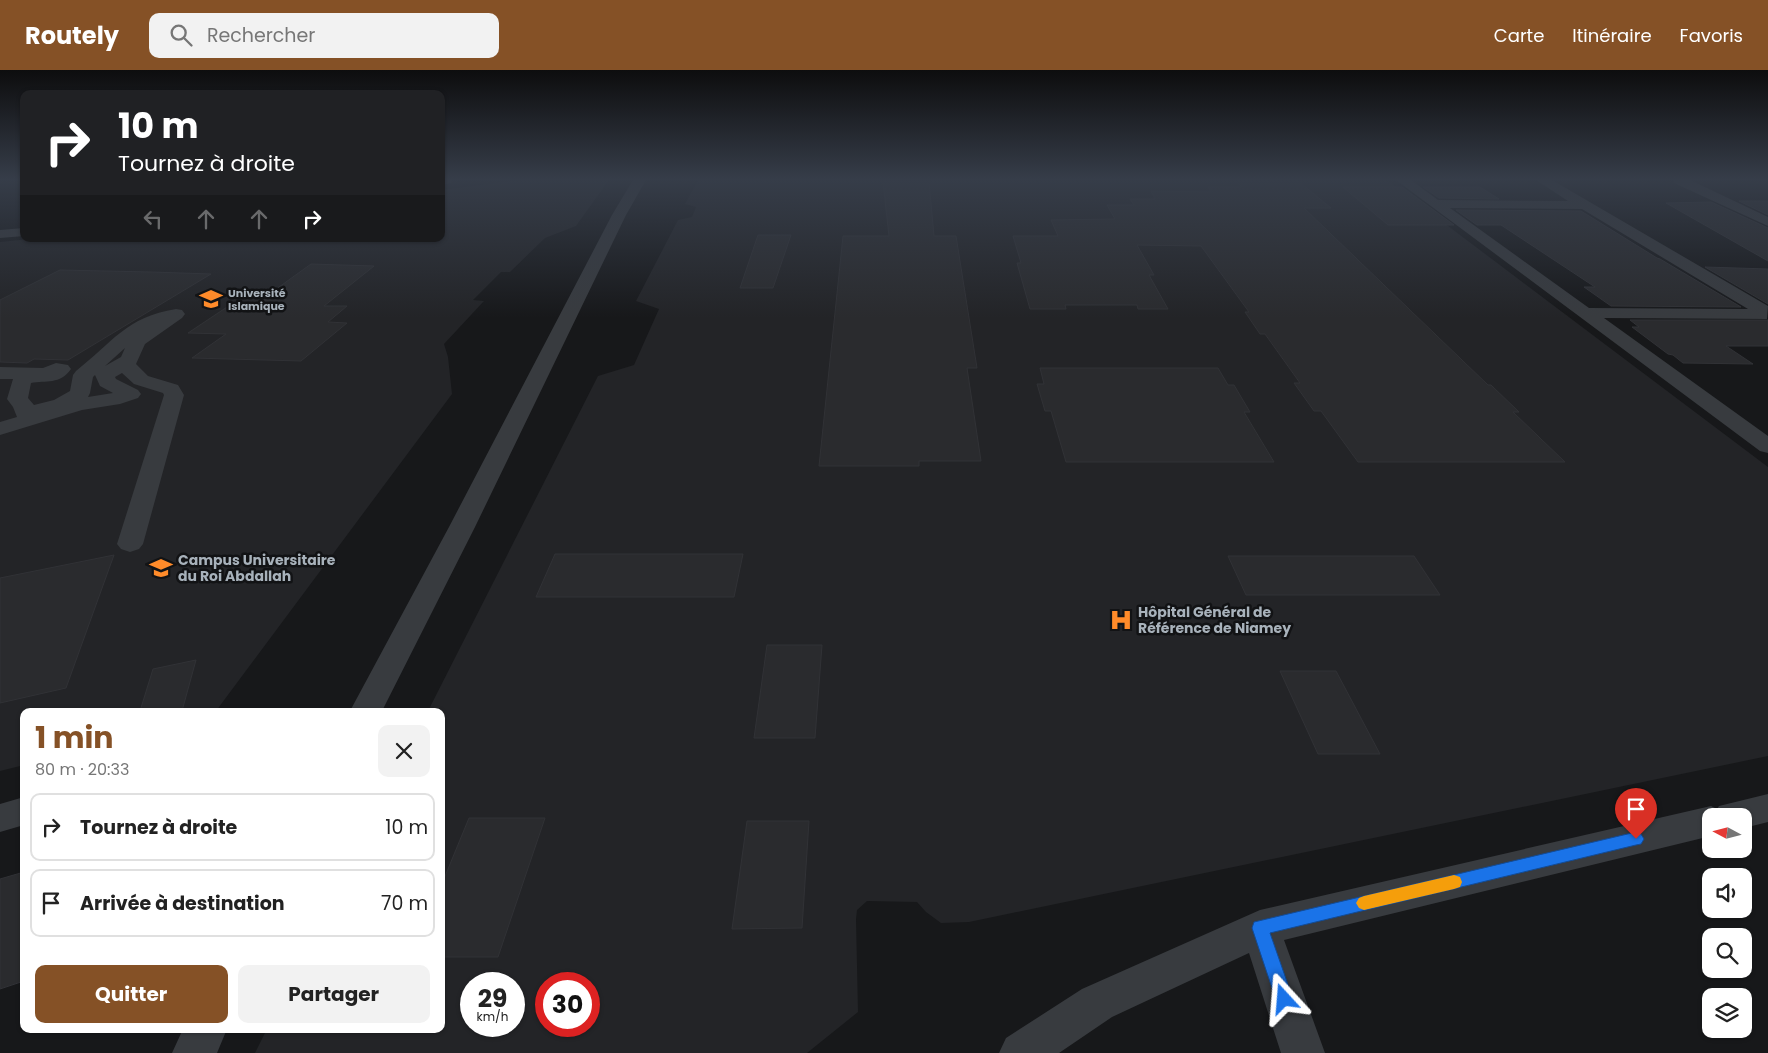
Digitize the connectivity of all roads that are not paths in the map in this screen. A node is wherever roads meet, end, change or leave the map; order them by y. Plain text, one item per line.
1 (613, 226) edge
2 (1465, 226) edge
3 (1620, 226) edge
4 (20, 232) edge
5 (0, 234) edge
6 (1585, 313) junction
7 (1768, 313) edge
8 (124, 363) junction
9 (0, 373) edge
10 (0, 378) edge
11 (0, 387) edge
12 (0, 429) edge
13 (1768, 446) edge
14 (130, 544) dead end
15 (368, 708) edge
16 (1768, 808) edge
17 (1752, 811) edge
18 (20, 813) edge
19 (0, 818) edge
20 (1702, 823) edge
21 (1260, 928) junction
22 (204, 1033) edge
23 (194, 1053) edge
24 (1020, 1053) edge
25 (1302, 1053) edge

1 - 15 street
2 - 6 street
3 - 7 street
4 - 5 street
6 - 7 street
6 - 13 street
8 - 9 street
8 - 12 street
8 - 14 street
10 - 11 street
16 - 17 street
18 - 19 street
20 - 21 street
21 - 24 street
21 - 25 street
22 - 23 street

